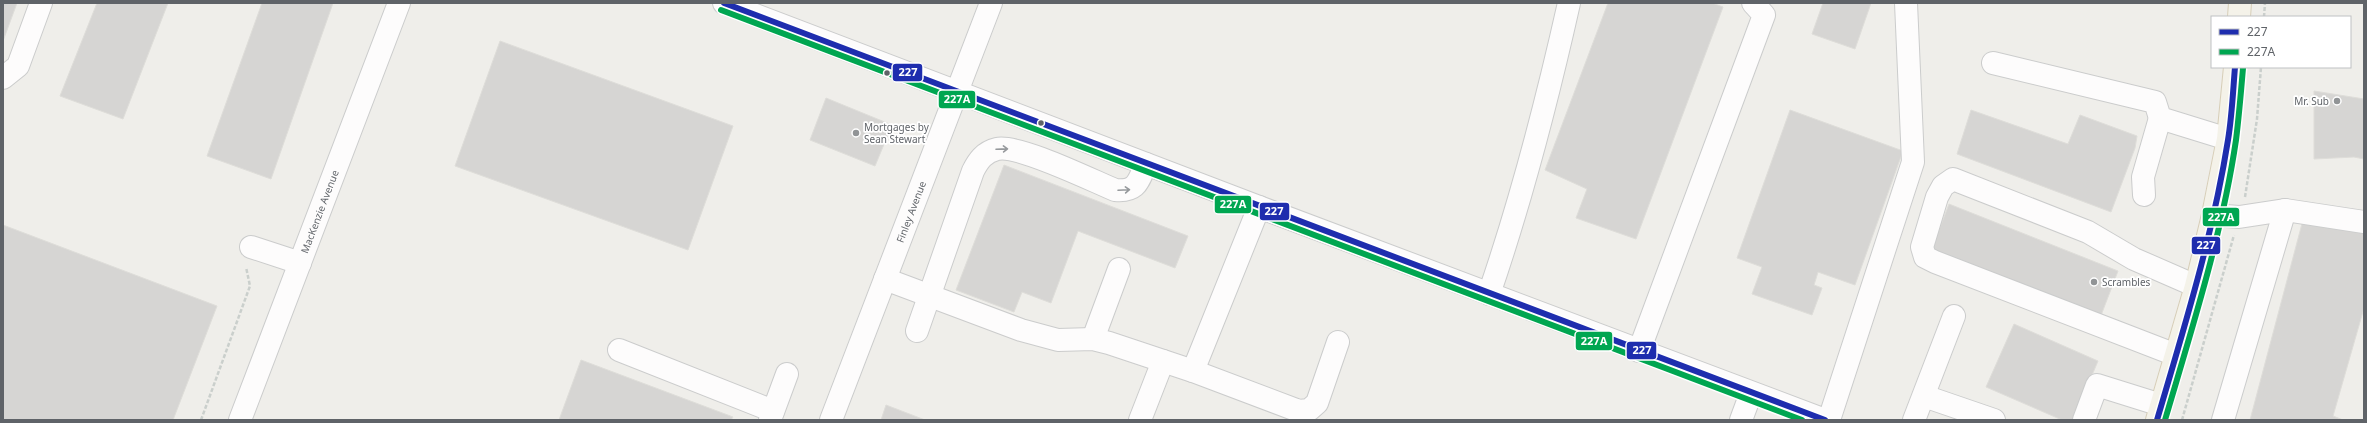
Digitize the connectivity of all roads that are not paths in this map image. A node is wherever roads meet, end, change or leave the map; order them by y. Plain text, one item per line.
1 (41, 3) edge
2 (399, 3) edge
3 (724, 3) edge
4 (991, 3) edge
5 (1569, 3) edge
6 (1753, 3) edge
7 (1906, 3) edge
8 (2240, 3) edge
9 (2239, 16) edge
10 (1993, 63) dead end
11 (2235, 68) edge
12 (3, 78) edge
13 (956, 92) junction
14 (2160, 118) junction
15 (2228, 139) junction
16 (1146, 164) junction
17 (2144, 195) dead end
18 (1259, 207) junction
19 (2285, 210) junction
20 (2213, 215) junction
21 (2364, 222) edge
22 (248, 254) road end
23 (300, 263) junction
24 (1119, 269) dead end
25 (885, 279) junction
26 (2196, 286) junction
27 (1489, 294) junction
28 (930, 295) junction
29 (1954, 316) dead end
30 (917, 331) dead end
31 (1093, 339) junction
32 (1338, 342) dead end
33 (619, 350) dead end
34 (1639, 351) junction
35 (2176, 355) junction
36 (1163, 361) junction
37 (1193, 371) junction
38 (787, 374) dead end
39 (1751, 393) junction
40 (1924, 396) junction
41 (2159, 413) edge
42 (772, 415) edge
43 (240, 420) edge
44 (831, 420) edge
45 (1140, 420) edge
46 (1741, 420) edge
47 (1825, 420) edge
48 (1829, 420) edge
49 (1914, 420) edge
50 (1994, 420) edge
51 (2084, 420) edge
52 (2223, 420) edge

1 - 12 street
2 - 23 street, MacKenzie Avenue
3 - 13 street
4 - 13 street, Finley Avenue
5 - 27 street
6 - 34 street
7 - 48 street
8 - 9 main road
10 - 14 street
11 - 15 main road
13 - 16 street
13 - 25 street, Finley Avenue
14 - 15 street
14 - 17 street
15 - 20 main road
16 - 18 street
28 -> 16 street
18 - 27 street
18 - 37 street
19 - 20 street
19 - 21 street
19 - 52 street
20 - 26 main road
22 - 23 street
23 - 43 street, MacKenzie Avenue
24 - 31 street
25 - 28 street
25 - 44 street, Finley Avenue
26 - 35 main road
26 - 35 street
27 - 34 street
28 - 30 street
28 - 31 street
29 - 40 street
31 - 36 street
32 - 37 street
33 - 42 street
34 - 39 street
35 - 41 main road
36 - 37 street
36 - 45 street
38 - 42 street
39 - 46 street
39 - 47 street
40 - 49 street
40 - 50 street
41 - 51 street

